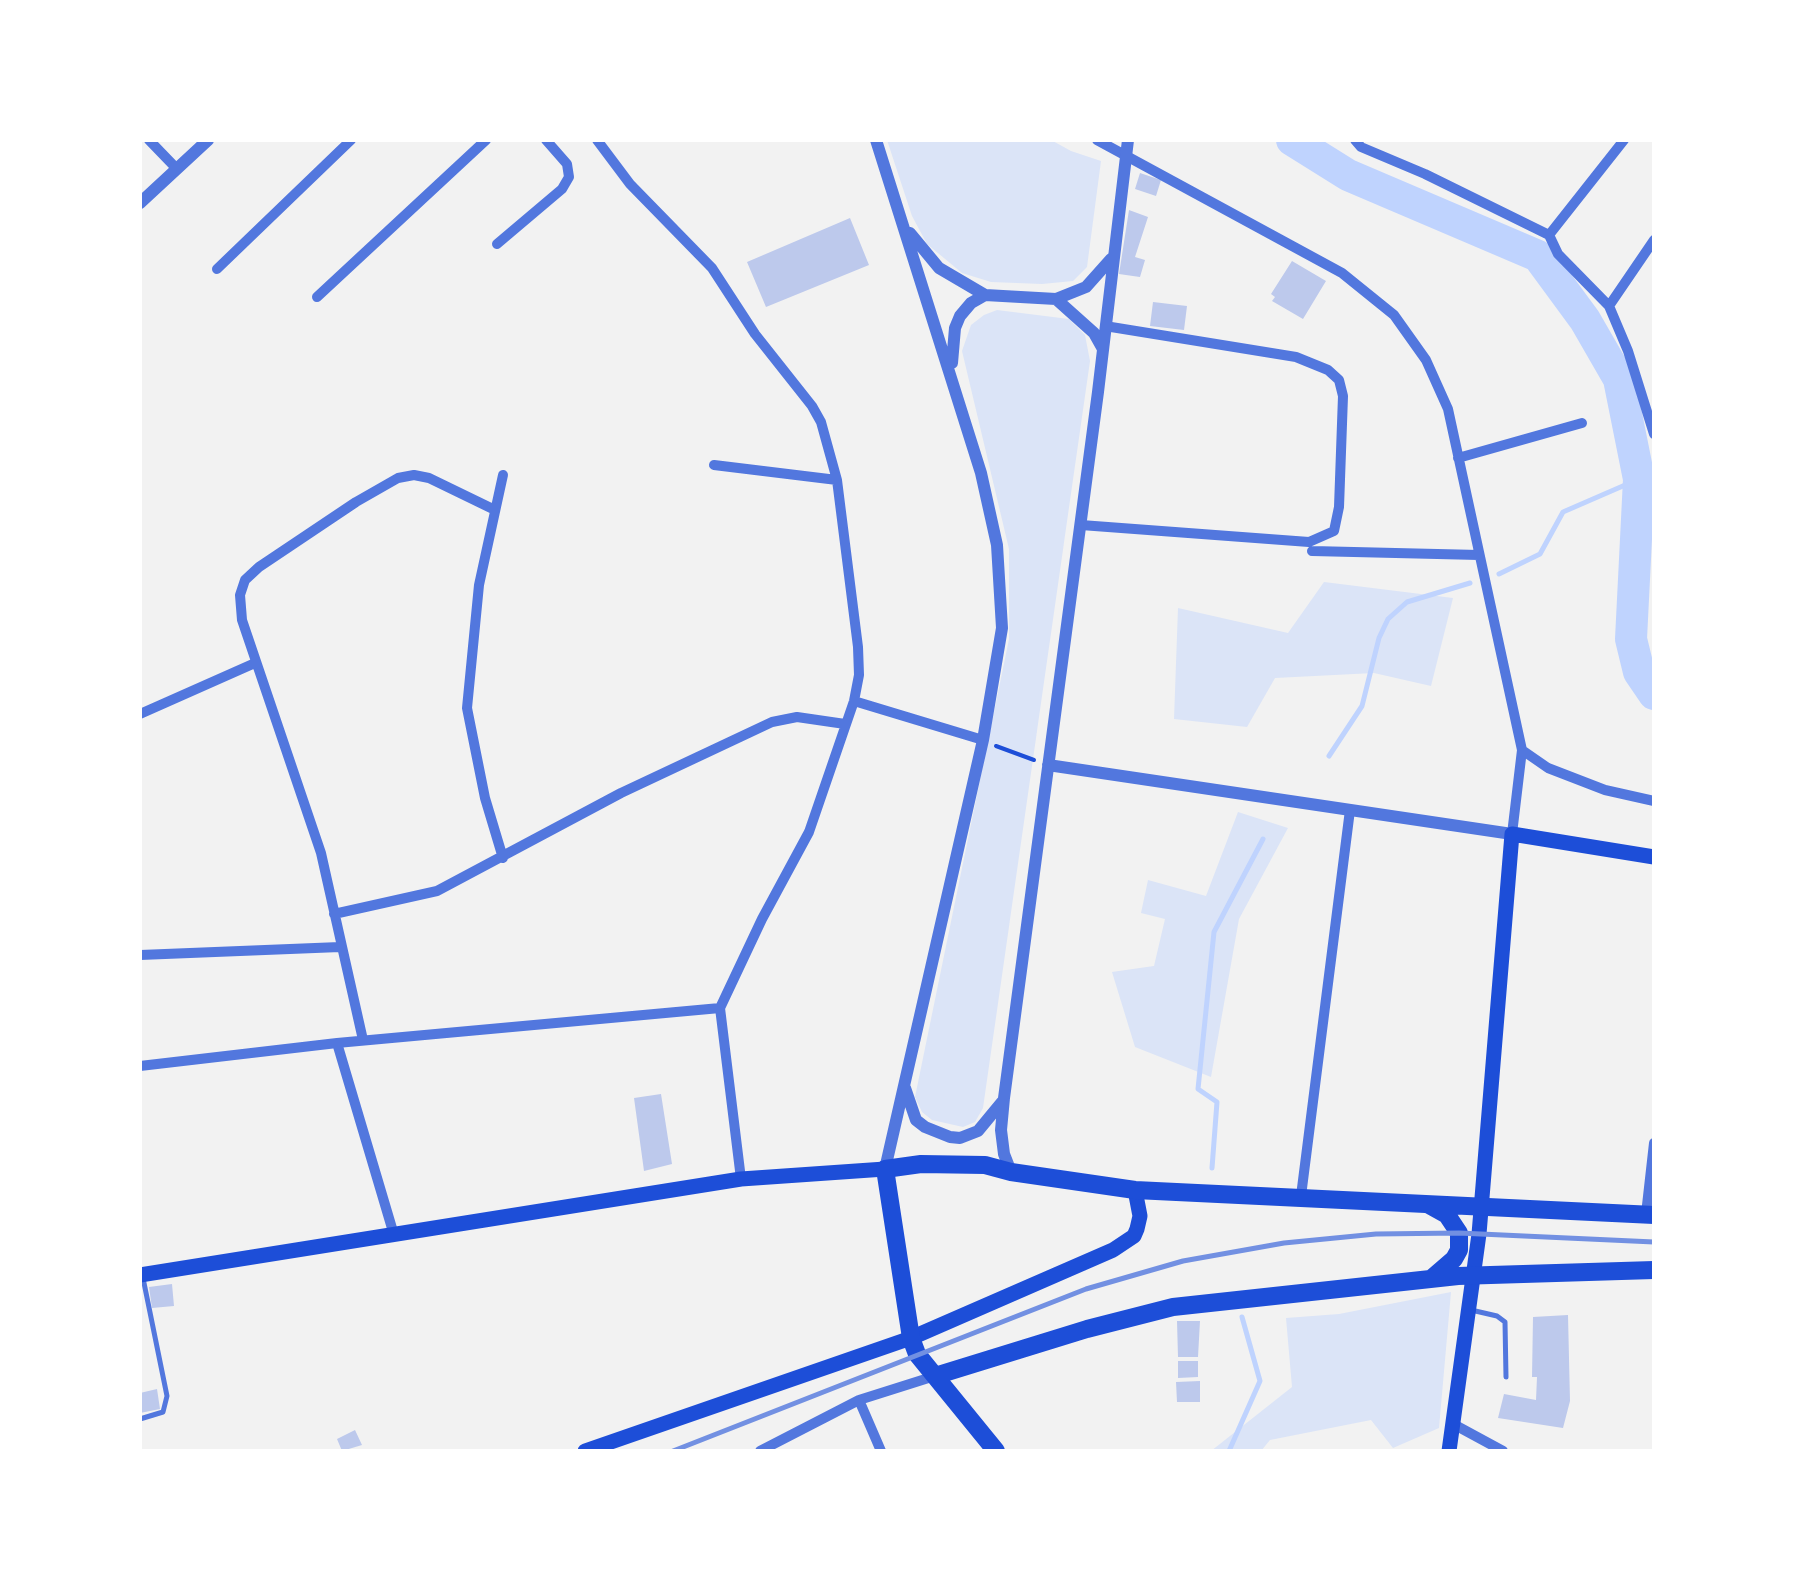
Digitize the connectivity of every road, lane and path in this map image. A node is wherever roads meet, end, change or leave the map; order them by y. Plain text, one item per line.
1 (149, 140) edge
2 (208, 140) edge
3 (351, 140) edge
4 (486, 140) edge
5 (546, 140) edge
6 (597, 140) edge
7 (876, 140) edge
8 (1098, 140) edge
9 (1128, 140) edge
10 (1354, 140) edge
11 (1624, 140) edge
12 (1126, 155) junction
13 (176, 168) junction
14 (140, 203) edge
15 (903, 223) junction
16 (1549, 236) junction
17 (1654, 240) edge
18 (497, 244) dead end
19 (1112, 258) junction
20 (217, 269) dead end
21 (985, 295) junction
22 (317, 298) dead end
23 (1056, 299) junction
24 (1609, 306) junction
25 (1105, 326) junction
26 (1102, 349) junction
27 (952, 376) junction
28 (1582, 423) dead end
29 (1654, 434) edge
30 (1458, 458) junction
31 (714, 465) dead end
32 (503, 475) dead end
33 (838, 480) junction
34 (495, 510) junction
35 (1081, 525) junction
36 (1312, 551) dead end
37 (1479, 555) junction
38 (255, 664) junction
39 (854, 701) junction
40 (140, 714) edge
41 (845, 724) junction
42 (983, 740) junction
43 (1522, 750) junction
44 (1048, 764) junction
45 (1654, 800) edge
46 (1350, 810) junction
47 (1512, 834) junction
48 (1654, 857) edge
49 (503, 858) junction
50 (334, 914) junction
51 (340, 947) junction
52 (140, 955) edge
53 (720, 1008) junction
54 (363, 1040) junction
55 (338, 1042) junction
56 (140, 1066) edge
57 (904, 1081) junction
58 (1004, 1098) junction
59 (1654, 1143) edge
60 (885, 1170) junction
61 (1011, 1172) junction
62 (741, 1179) junction
63 (1135, 1190) junction
64 (1301, 1196) junction
65 (1428, 1204) junction
66 (1481, 1206) junction
67 (1650, 1215) edge
68 (394, 1235) junction
69 (1654, 1270) edge
70 (1473, 1275) junction
71 (141, 1276) edge
72 (1428, 1282) junction
73 (1468, 1310) junction
74 (911, 1338) junction
75 (938, 1376) junction
76 (1506, 1377) dead end
77 (859, 1400) junction
78 (140, 1419) edge
79 (1454, 1425) junction
80 (585, 1451) edge
81 (760, 1451) edge
82 (881, 1451) edge
83 (996, 1451) edge
84 (1449, 1451) edge
85 (1503, 1451) edge

1 - 13 street
2 - 13 street
3 - 20 street
4 - 22 street
5 - 18 street
6 - 33 street
7 - 15 street
8 - 12 street
9 - 12 street
10 - 16 street
11 - 16 street
12 - 19 street
12 - 30 street
13 - 14 street
15 - 21 street
15 - 27 street
16 - 24 street
17 - 24 street
19 - 23 street
19 - 25 street
21 - 23 street
21 - 27 street
23 - 26 street
24 - 29 street
25 - 26 street
25 - 35 street
26 - 35 street
27 - 42 street
28 - 30 street
30 - 37 street
31 - 33 street
32 - 34 street
33 - 39 street
34 - 38 street
34 - 49 street
35 - 44 street
36 - 37 street
37 - 43 street
38 - 40 street
38 - 50 street
39 - 41 street
39 - 42 street
41 - 49 street
41 - 53 street
42 - 44 path
42 - 57 street
43 - 45 street
43 - 47 street
44 - 46 street
44 - 58 street
46 - 47 street
46 - 64 street
47 - 48 main road
47 - 66 main road
49 - 50 street
50 - 51 street
51 - 52 street
51 - 54 street
53 - 54 street
53 - 62 street
54 - 55 street
55 - 56 street
55 - 68 street
57 - 58 street
57 - 60 street
58 - 61 street
59 - 67 street
60 - 61 main road
60 - 62 main road
60 - 74 main road
61 - 63 main road
62 - 68 main road
63 - 64 main road
63 - 74 main road
64 - 65 main road
65 - 66 main road
65 - 72 main road
66 - 67 main road
66 - 70 main road
68 - 71 main road
69 - 70 main road
70 - 72 main road
70 - 73 main road
71 - 78 lane
72 - 75 main road
73 - 76 lane
73 - 79 main road
74 - 75 main road
74 - 80 main road
75 - 77 street
75 - 83 main road
77 - 81 street
77 - 82 street
79 - 84 main road
79 - 85 street

